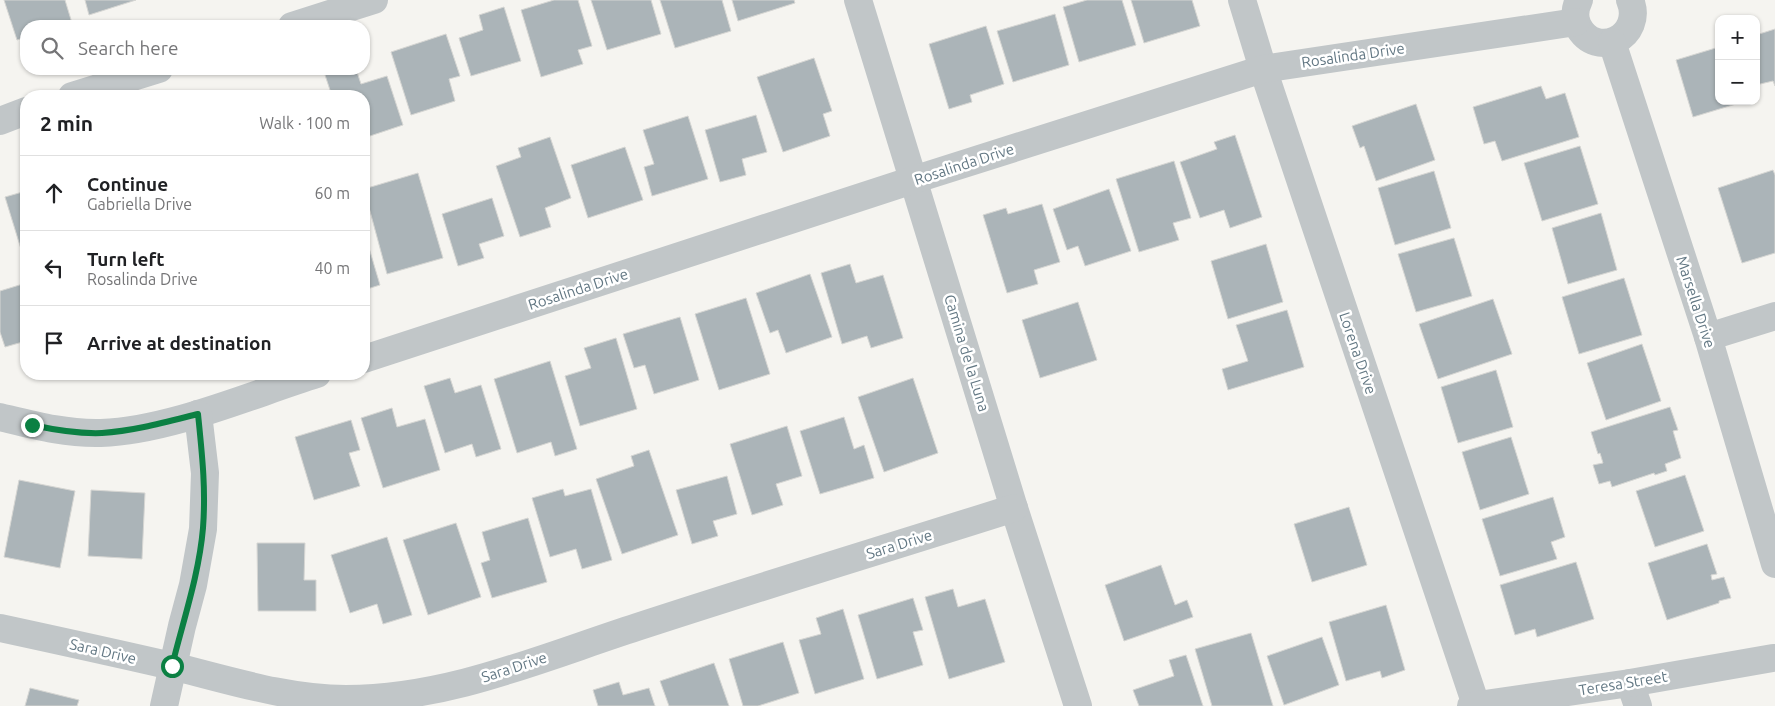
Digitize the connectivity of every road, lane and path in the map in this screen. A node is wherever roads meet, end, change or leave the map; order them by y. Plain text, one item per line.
1 (374, 0) edge
2 (858, 0) edge
3 (1242, 0) edge
4 (1632, 0) edge
5 (1578, 11) edge
6 (311, 20) edge
7 (1612, 42) junction
8 (1263, 70) junction
9 (140, 75) edge
10 (91, 90) edge
11 (20, 113) edge
12 (0, 121) edge
13 (913, 180) junction
14 (1775, 316) edge
15 (1708, 337) junction
16 (370, 356) edge
17 (299, 380) edge
18 (198, 414) junction
19 (0, 417) edge
20 (1014, 508) junction
21 (1775, 564) edge
22 (0, 628) edge
23 (1775, 653) edge
24 (172, 666) junction
25 (1634, 694) edge
26 (1474, 705) edge
27 (164, 706) edge
28 (1078, 706) edge

1 - 6 street
2 - 13 street, Camina de la Luna
3 - 8 street, Lorena Drive
4 - 7 street
5 - 7 street
5 - 8 street, Rosalinda Drive
7 - 15 street, Marsella Drive
8 - 13 street, Rosalinda Drive
8 - 26 street, Lorena Drive
9 - 10 street
11 - 12 street
13 - 16 street, Rosalinda Drive
13 - 20 street, Camina de la Luna
14 - 15 street
15 - 21 street, Marsella Drive
17 - 18 street
18 - 19 street
18 - 24 street
20 - 24 street, Sara Drive
20 - 28 street, Camina de la Luna
22 - 24 street, Sara Drive
23 - 25 street, Teresa Street
24 - 27 street
25 - 26 street, Teresa Street

